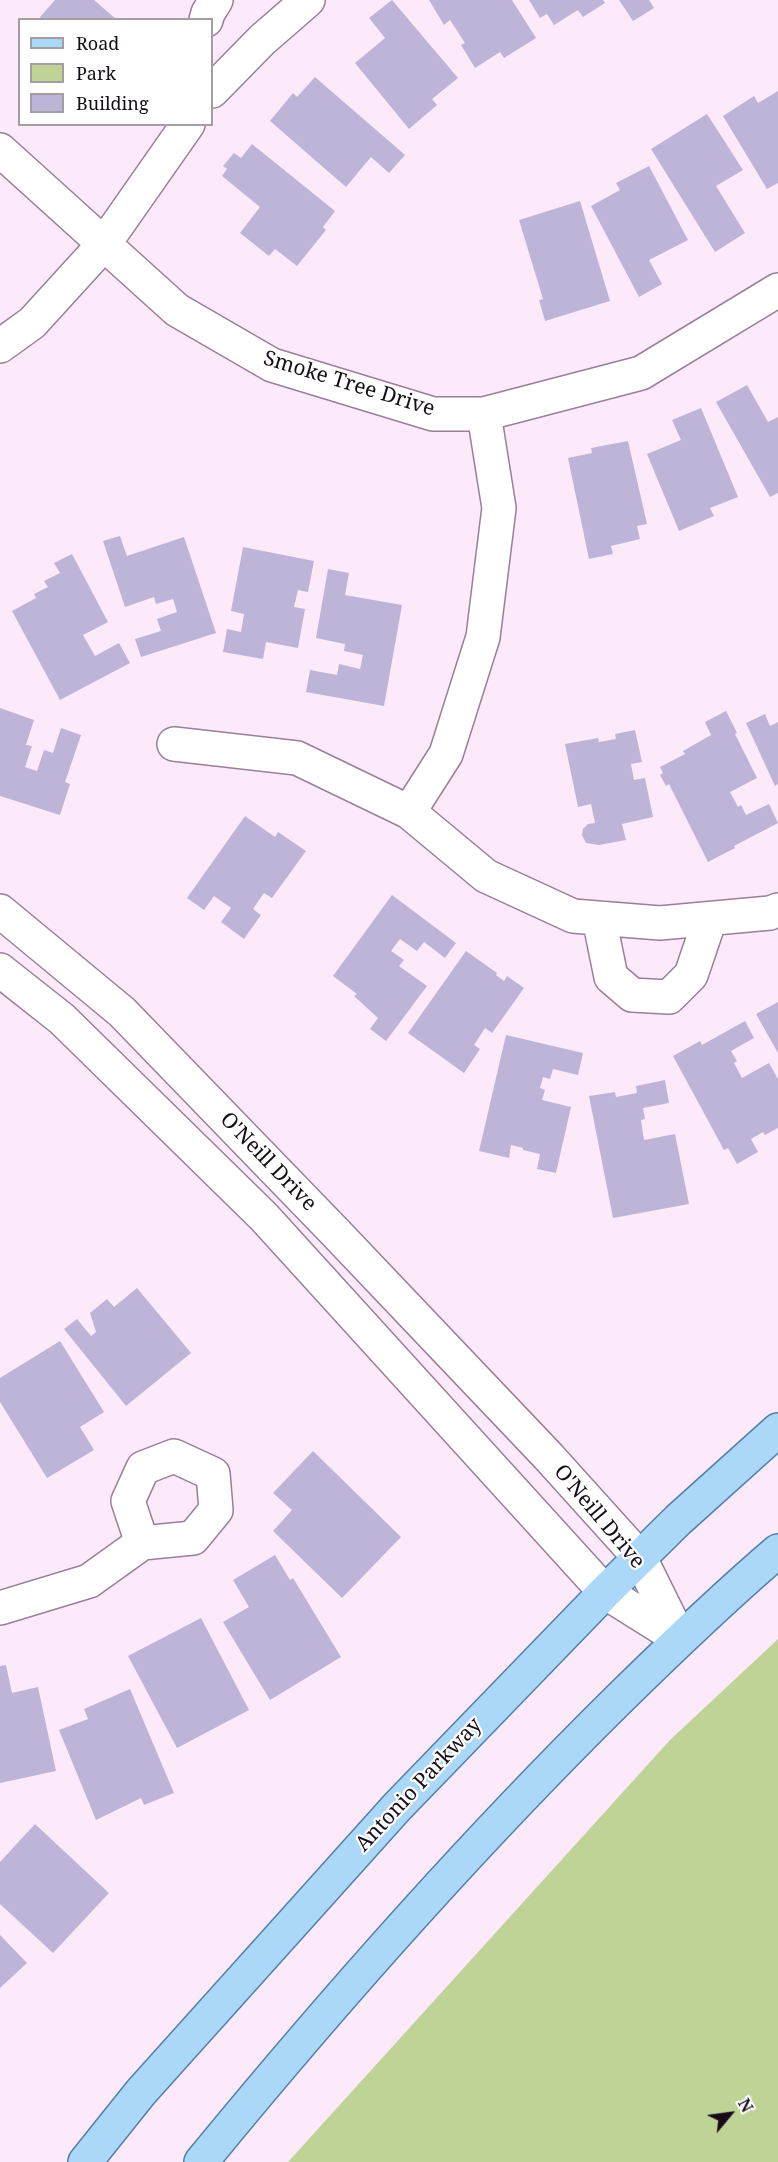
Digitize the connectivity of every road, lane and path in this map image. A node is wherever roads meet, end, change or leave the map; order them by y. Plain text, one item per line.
1 (216, 0) edge
2 (308, 0) edge
3 (207, 18) edge
4 (213, 87) edge
5 (187, 126) edge
6 (0, 150) edge
7 (104, 244) junction
8 (778, 290) edge
9 (0, 346) edge
10 (484, 414) junction
11 (174, 744) dead end
12 (409, 812) junction
13 (778, 910) edge
14 (0, 911) edge
15 (599, 918) junction
16 (711, 919) junction
17 (0, 969) edge
18 (778, 1430) edge
19 (142, 1543) dead end
20 (778, 1551) edge
21 (640, 1558) junction
22 (604, 1592) junction
23 (0, 1608) edge
24 (680, 1639) junction
25 (85, 2162) edge
26 (201, 2162) edge

1 - 3 street
2 - 4 street
5 - 7 street
6 - 7 street, Smoke Tree Drive
7 - 9 street
7 - 10 street, Smoke Tree Drive
8 - 10 street, Smoke Tree Drive
10 - 12 street
11 - 12 street
12 - 15 street
13 - 16 street
14 - 21 street, O'Neill Drive
15 - 16 street
15 - 16 street
17 - 22 street, O'Neill Drive
18 - 21 main road, Antonio Parkway
19 - 23 street
20 - 24 main road
21 - 22 main road, Antonio Parkway
21 - 24 street, O'Neill Drive
22 - 24 street, O'Neill Drive
22 - 25 main road, Antonio Parkway
24 - 26 main road

